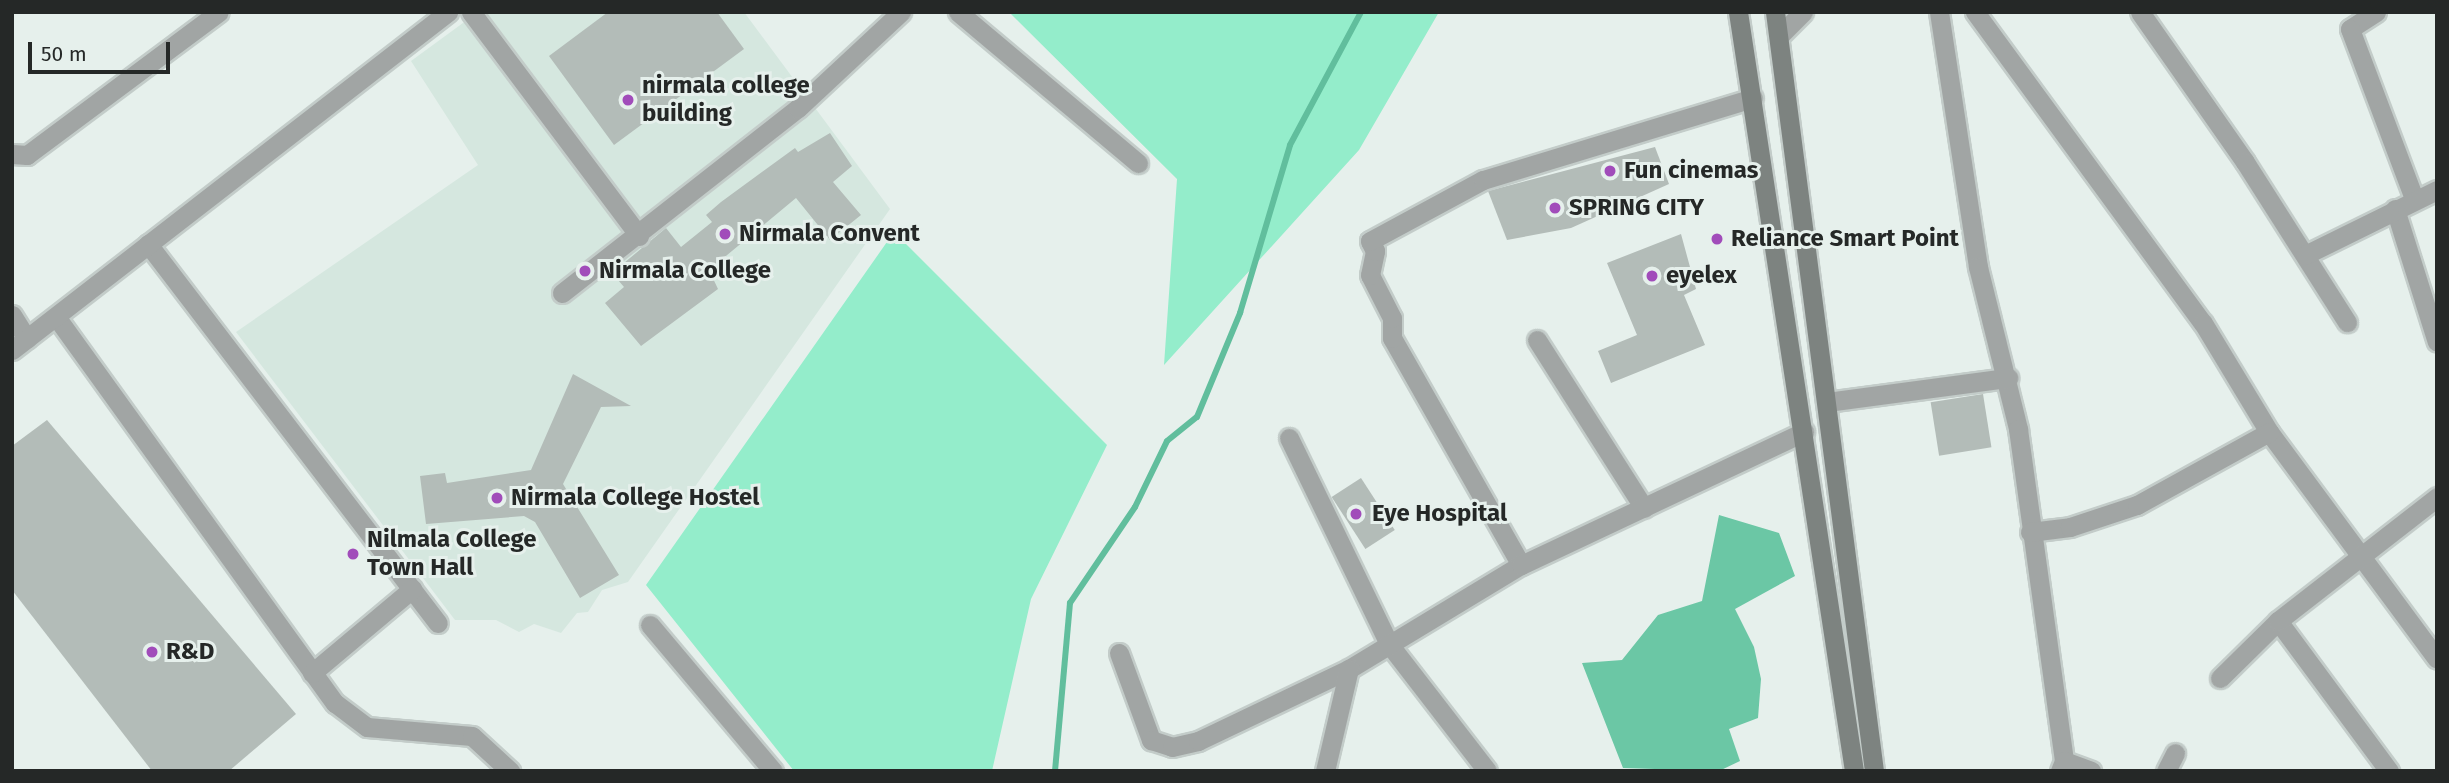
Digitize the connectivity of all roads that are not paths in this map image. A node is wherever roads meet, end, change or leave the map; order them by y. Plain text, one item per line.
1 (219, 12) edge
2 (449, 12) edge
3 (471, 12) edge
4 (901, 12) edge
5 (958, 12) edge
6 (1738, 12) edge
7 (1775, 12) edge
8 (1803, 12) edge
9 (1939, 12) edge
10 (1975, 12) edge
11 (2140, 12) edge
12 (2376, 12) edge
13 (2346, 21) edge
14 (1779, 36) junction
15 (1753, 98) junction
16 (12, 154) edge
17 (1138, 163) dead end
18 (2437, 190) edge
19 (2414, 198) junction
20 (2395, 209) junction
21 (639, 236) junction
22 (148, 244) junction
23 (2305, 255) junction
24 (562, 293) dead end
25 (12, 315) edge
26 (57, 318) junction
27 (2347, 322) dead end
28 (1538, 340) dead end
29 (2437, 342) edge
30 (20, 345) edge
31 (2008, 378) junction
32 (1827, 402) junction
33 (1804, 432) junction
34 (2269, 432) junction
35 (1289, 438) dead end
36 (2437, 497) edge
37 (1644, 508) junction
38 (2030, 532) junction
39 (2362, 553) junction
40 (1521, 565) junction
41 (412, 589) junction
42 (2278, 621) junction
43 (438, 623) dead end
44 (650, 625) dead end
45 (1389, 644) junction
46 (1119, 653) dead end
47 (2437, 659) edge
48 (1349, 669) junction
49 (312, 673) junction
50 (2220, 678) dead end
51 (2062, 766) edge
52 (510, 771) edge
53 (773, 771) edge
54 (1325, 771) edge
55 (1487, 771) edge
56 (1854, 771) edge
57 (1874, 771) edge
58 (2091, 771) edge
59 (2389, 771) edge

1 - 16 street
2 - 22 street
3 - 21 street
4 - 21 street
5 - 17 street
6 - 15 main road
7 - 14 main road
8 - 14 street
9 - 31 street
10 - 34 street
11 - 23 street
12 - 13 street
13 - 19 street
14 - 32 main road
15 - 33 main road
15 - 40 street
18 - 19 street
19 - 20 street
20 - 23 street
20 - 29 street
21 - 24 street
22 - 26 street
22 - 41 street
23 - 27 street
25 - 30 street
26 - 30 street
26 - 49 street
28 - 37 street
31 - 32 street
31 - 38 street
32 - 57 main road
33 - 37 street
33 - 56 main road
34 - 38 street
34 - 39 street
35 - 45 street
36 - 39 street
37 - 40 street
38 - 51 street
39 - 42 street
39 - 47 street
40 - 45 street
41 - 43 street
41 - 49 street
42 - 50 street
42 - 59 street
44 - 53 street
45 - 48 street
45 - 55 street
46 - 48 street
48 - 54 street
49 - 52 street
51 - 58 street

